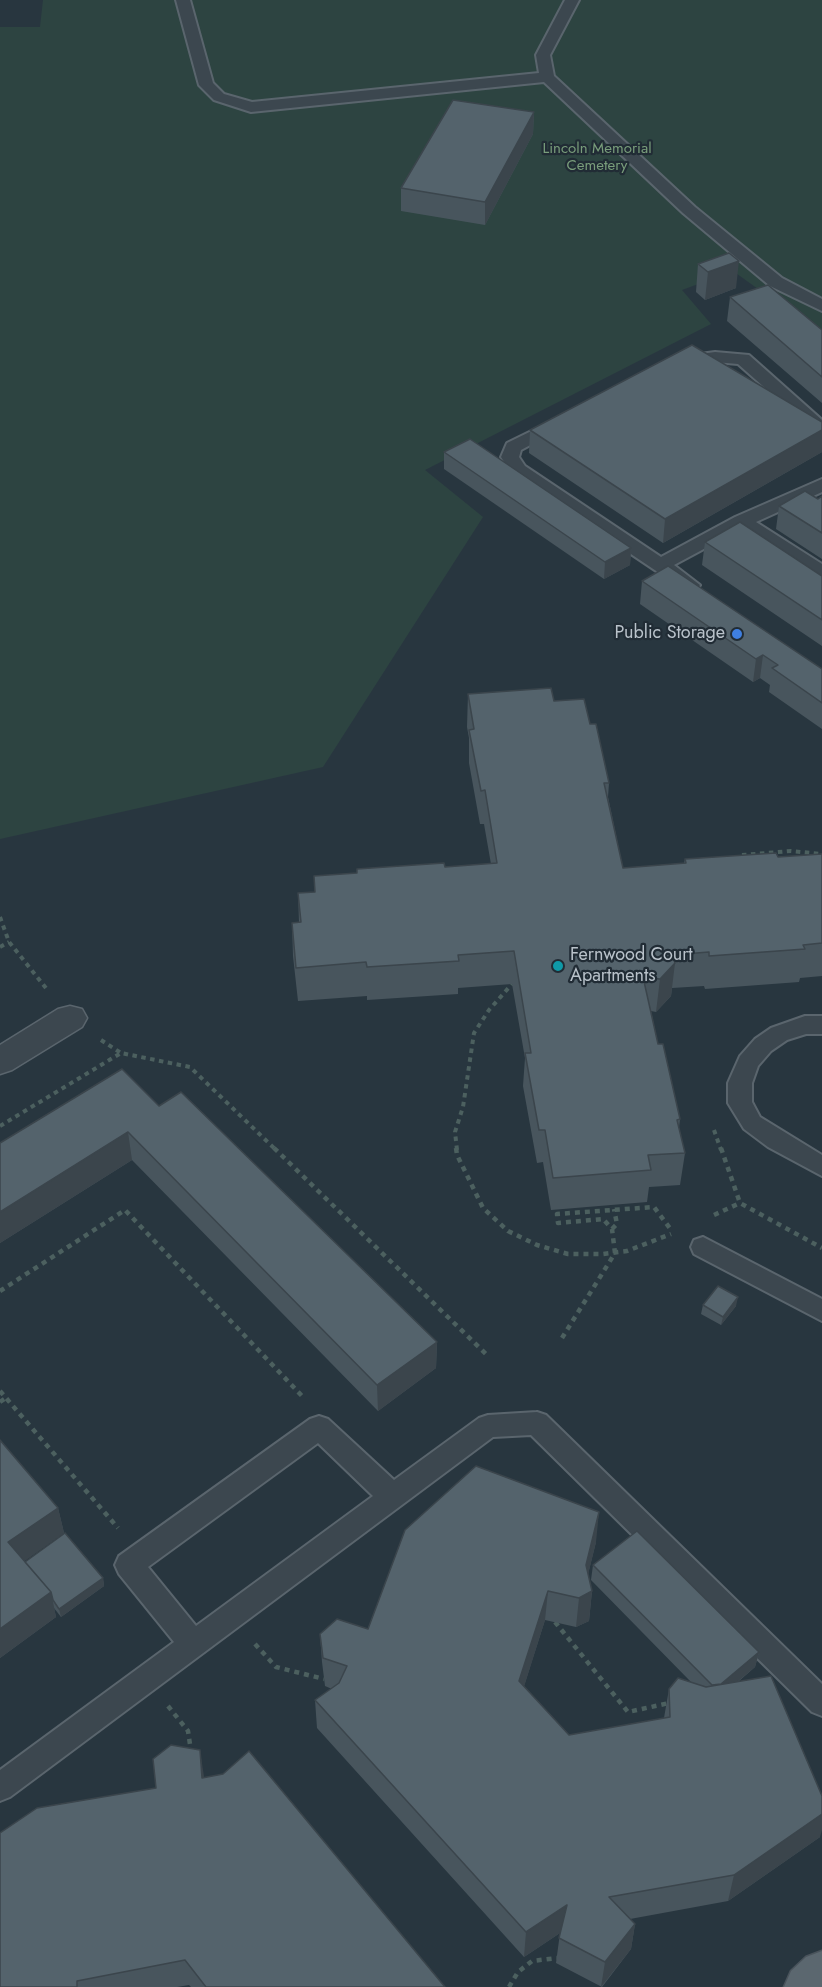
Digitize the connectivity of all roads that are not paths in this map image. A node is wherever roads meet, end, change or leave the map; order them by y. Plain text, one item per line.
1 (183, 0) edge
2 (572, 0) edge
3 (547, 77) junction
4 (822, 306) edge
5 (666, 365) edge
6 (574, 414) edge
7 (822, 429) edge
8 (822, 485) edge
9 (742, 521) junction
10 (660, 565) junction
11 (822, 572) edge
12 (707, 597) edge
13 (70, 1018) dead end
14 (822, 1025) edge
15 (0, 1061) edge
16 (822, 1167) edge
17 (703, 1247) dead end
18 (822, 1311) edge
19 (393, 1497) junction
20 (193, 1644) junction
21 (822, 1703) edge
22 (0, 1787) edge
23 (822, 1973) edge
24 (807, 1987) edge

1 - 3 lane
2 - 3 lane
3 - 4 lane
5 - 7 lane
6 - 10 lane
8 - 9 lane
9 - 10 lane
9 - 11 lane
10 - 12 lane
13 - 15 street
14 - 16 lane
17 - 18 lane
19 - 20 lane
19 - 20 lane
19 - 21 lane
20 - 22 lane
23 - 24 main road

